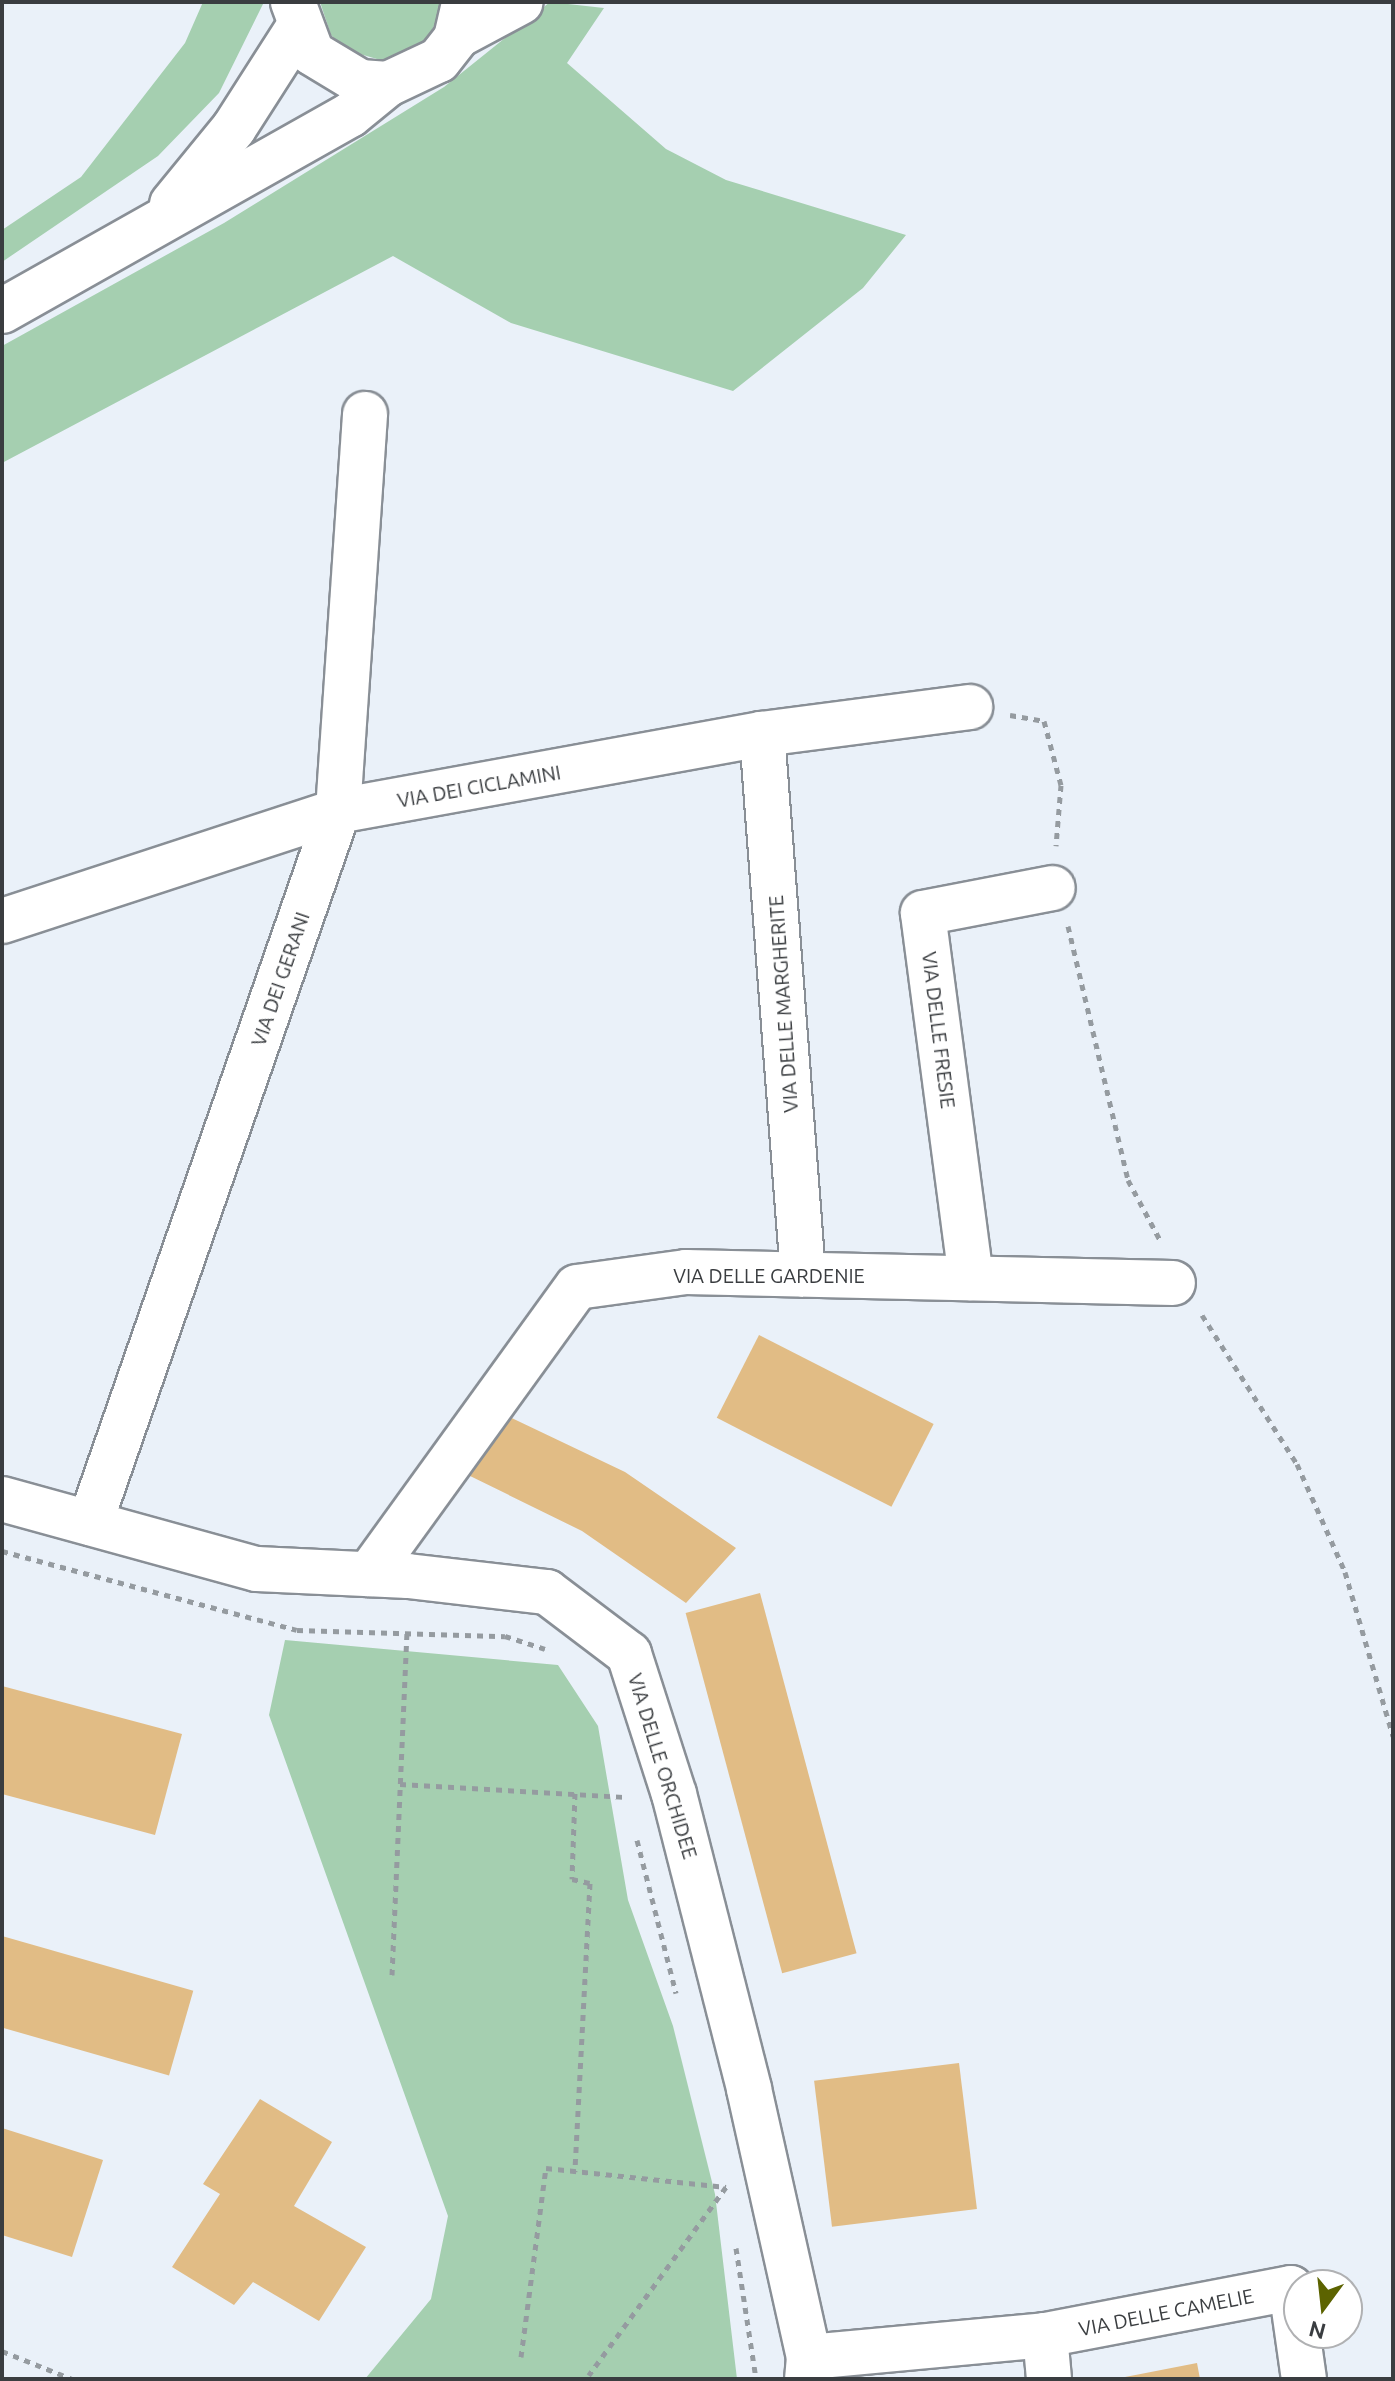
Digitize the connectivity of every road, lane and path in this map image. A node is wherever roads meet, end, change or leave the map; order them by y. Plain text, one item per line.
1 (521, 2) edge
2 (295, 15) edge
3 (460, 19) edge
4 (388, 84) junction
5 (163, 215) junction
6 (2, 311) edge
7 (365, 414) dead end
8 (970, 707) joint
9 (762, 734) junction
10 (338, 811) junction
11 (1053, 888) junction
12 (2, 921) edge
13 (803, 1274) junction
14 (971, 1278) junction
15 (1177, 1279) junction
16 (2, 1499) edge
17 (90, 1523) junction
18 (2, 1551) edge
19 (369, 1574) junction
20 (407, 1632) junction
21 (559, 1653) dead end
22 (1393, 1736) edge
23 (625, 1783) dead end
24 (400, 1784) junction
25 (575, 1793) junction
26 (628, 1797) junction
27 (630, 1809) dead end
28 (635, 1834) dead end
29 (392, 1975) dead end
30 (677, 1997) dead end
31 (575, 2172) junction
32 (724, 2174) dead end
33 (726, 2187) junction
34 (728, 2202) dead end
35 (733, 2231) dead end
36 (1045, 2335) junction
37 (2, 2351) edge
38 (521, 2357) dead end
39 (808, 2368) edge
40 (589, 2375) dead end
41 (72, 2379) edge
42 (756, 2379) edge
43 (1049, 2379) edge
44 (1304, 2379) edge

1 - 3 street
2 - 4 street
2 - 5 street
3 - 4 street
4 - 5 street
5 - 6 street
7 - 10 street, VIA DEI GERANI
8 - 9 street, VIA DEI CICLAMINI
8 - 11 path
9 - 10 street, VIA DEI CICLAMINI
9 - 13 street, VIA DELLE MARGHERITE
10 - 12 street, VIA DEI CICLAMINI
10 - 17 street, VIA DEI GERANI
11 - 14 street, VIA DELLE FRESIE
11 - 15 path
13 - 14 street, VIA DELLE GARDENIE
13 - 19 street, VIA DELLE GARDENIE
14 - 15 street, VIA DELLE GARDENIE
15 - 22 path
16 - 17 street, VIA DELLE ORCHIDEE
17 - 19 street, VIA DELLE ORCHIDEE
18 - 20 path
19 - 39 street, VIA DELLE ORCHIDEE
20 - 21 path
20 - 24 path
23 - 26 path
24 - 25 path
24 - 29 path
25 - 26 path
25 - 31 path
26 - 27 path
28 - 30 path
31 - 33 path
31 - 38 path
32 - 33 path
33 - 34 path
33 - 40 path
35 - 42 path
36 - 39 street, VIA DELLE CAMELIE
36 - 43 street
36 - 44 street, VIA DELLE CAMELIE
37 - 41 path

